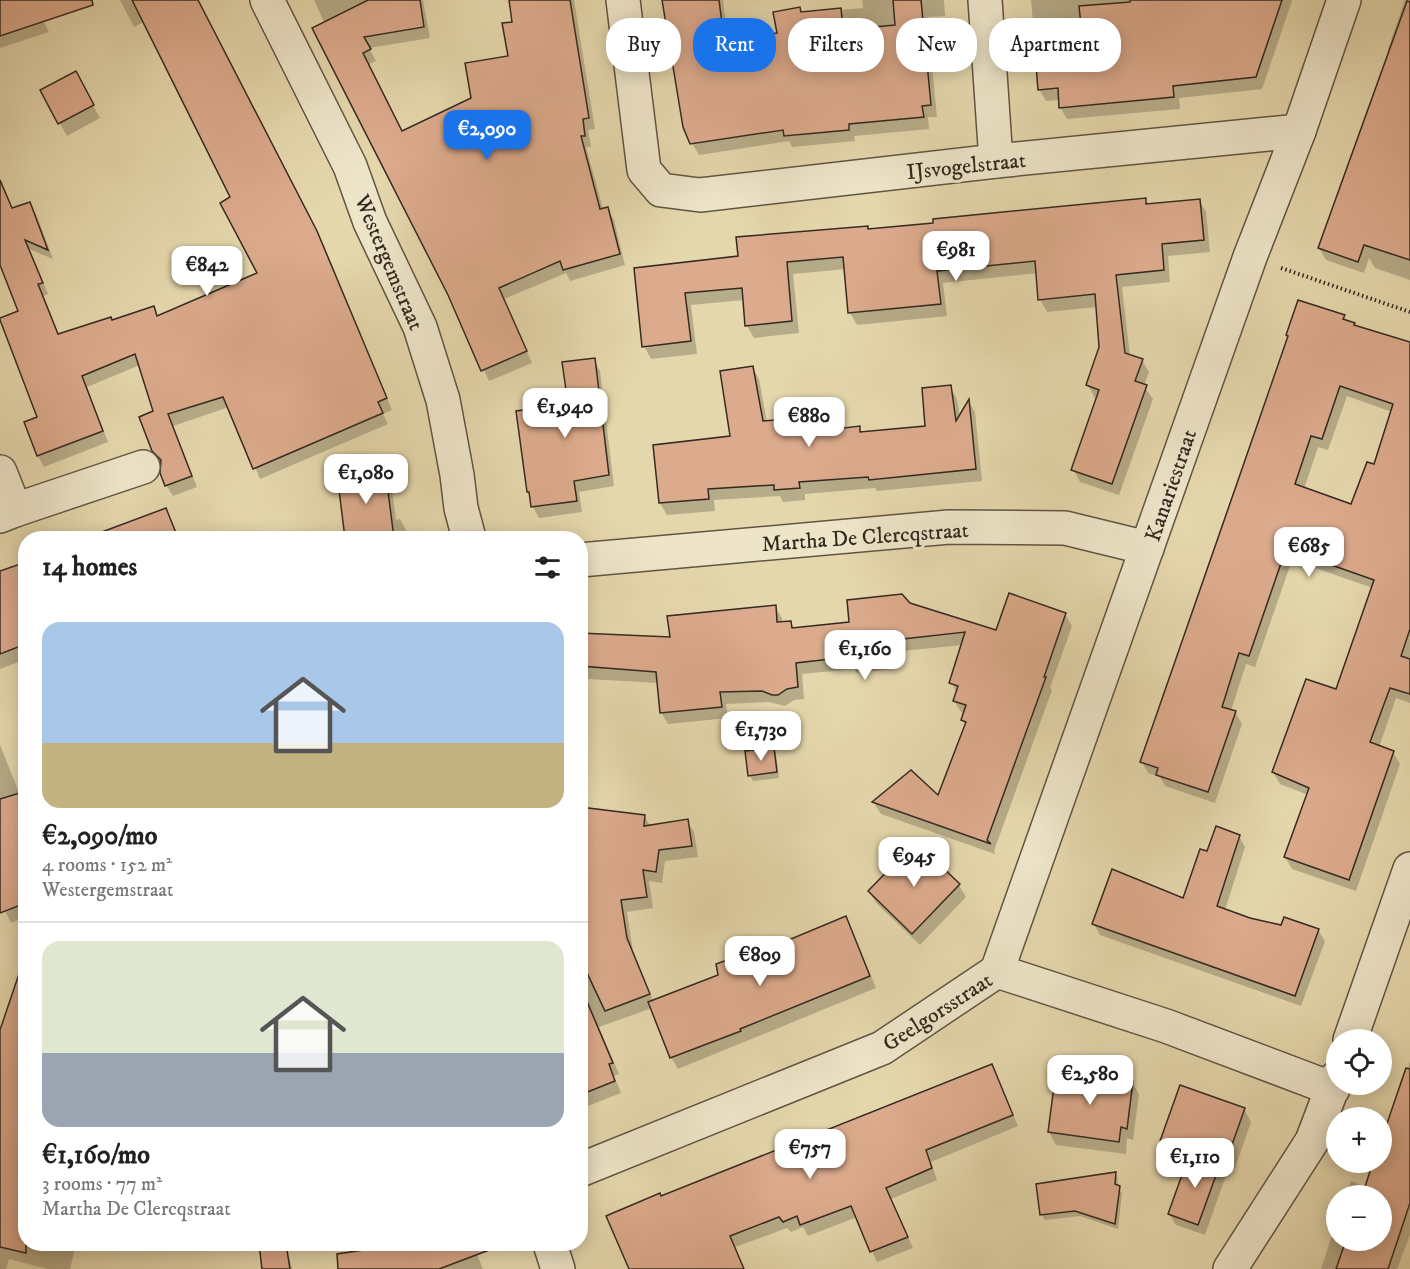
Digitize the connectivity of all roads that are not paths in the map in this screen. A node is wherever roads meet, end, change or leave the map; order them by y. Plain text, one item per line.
1 (267, 0) edge
2 (623, 0) edge
3 (985, 0) edge
4 (1344, 0) edge
5 (1299, 131) junction
6 (996, 161) junction
7 (143, 467) dead end
8 (0, 472) edge
9 (7, 513) edge
10 (468, 531) edge
11 (1148, 548) junction
12 (588, 559) edge
13 (1410, 869) edge
14 (997, 971) junction
15 (1354, 1029) edge
16 (1326, 1081) edge
17 (1331, 1095) edge
18 (588, 1167) edge
19 (552, 1251) edge
20 (558, 1269) edge
21 (1230, 1269) edge

1 - 10 street, Westergemstraat
2 - 6 street, IJsvogelstraat
3 - 6 street
4 - 5 street, Kanariestraat
5 - 6 street, IJsvogelstraat
5 - 11 street, Kanariestraat
7 - 9 street
8 - 9 street
11 - 12 street, Martha De Clercqstraat
11 - 14 street, Kanariestraat
13 - 15 street
14 - 16 street, Geelgorsstraat
14 - 18 street, Geelgorsstraat
17 - 21 street
19 - 20 street

